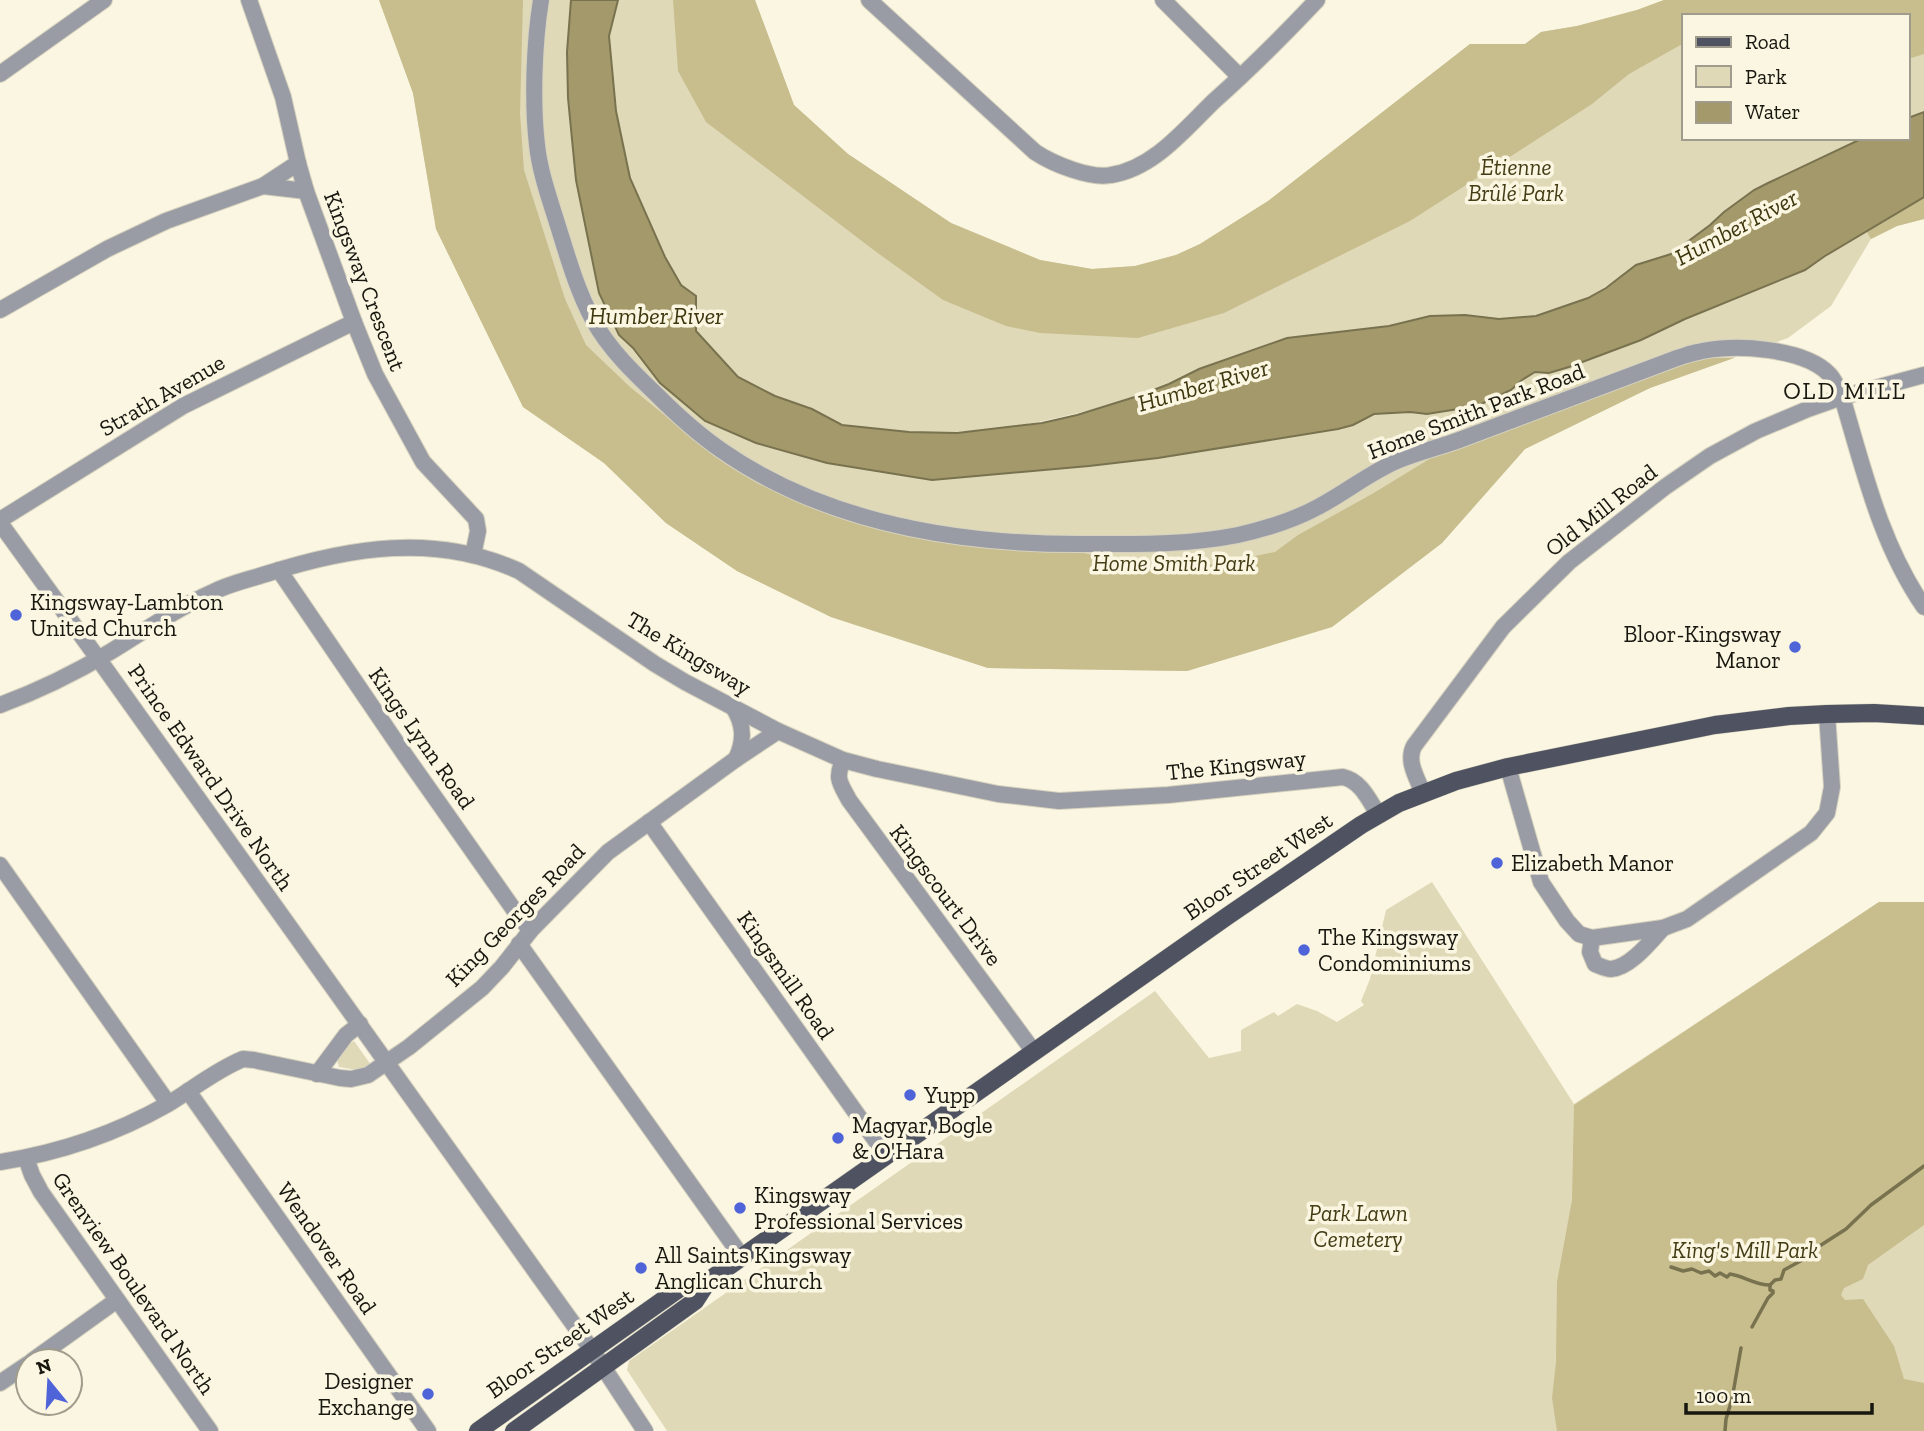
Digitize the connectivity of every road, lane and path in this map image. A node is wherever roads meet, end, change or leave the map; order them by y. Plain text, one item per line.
1 (104, 0) edge
2 (249, 0) edge
3 (541, 0) edge
4 (869, 0) edge
5 (1164, 0) edge
6 (1317, 0) edge
7 (0, 74) edge
8 (1240, 77) junction
9 (298, 163) junction
10 (263, 186) junction
11 (306, 191) junction
12 (0, 310) edge
13 (354, 323) junction
14 (1924, 374) edge
15 (1842, 397) junction
16 (0, 522) edge
17 (474, 555) junction
18 (279, 569) junction
19 (1924, 607) edge
20 (99, 659) junction
21 (0, 705) edge
22 (733, 707) junction
23 (1827, 714) junction
24 (1924, 716) edge
25 (778, 731) junction
26 (736, 759) junction
27 (842, 760) junction
28 (1508, 767) junction
29 (1423, 793) junction
30 (1378, 814) junction
31 (649, 821) junction
32 (0, 865) edge
33 (1663, 928) junction
34 (531, 930) junction
35 (1592, 938) junction
36 (519, 944) junction
37 (360, 1024) junction
38 (1034, 1052) junction
39 (387, 1064) junction
40 (317, 1074) junction
41 (188, 1091) junction
42 (168, 1103) junction
43 (886, 1155) junction
44 (26, 1158) junction
45 (0, 1162) edge
46 (742, 1257) junction
47 (708, 1281) junction
48 (117, 1300) junction
49 (51, 1347) edge
50 (592, 1350) junction
51 (604, 1368) junction
52 (210, 1431) edge
53 (428, 1431) edge
54 (478, 1431) edge
55 (514, 1431) edge
56 (645, 1431) edge

1 - 7 street
2 - 9 street, Kingsway Crescent
3 - 15 street, Home Smith Park Road
4 - 8 street
5 - 8 street
6 - 8 street
9 - 10 street
9 - 11 street, Kingsway Crescent
10 - 11 street
10 - 12 street
11 - 13 street, Kingsway Crescent
13 - 16 street, Strath Avenue
13 - 17 street, Kingsway Crescent
14 - 15 street, Old Mill Road
15 - 19 street, Home Smith Park Road
15 - 29 street, Old Mill Road
16 - 20 street, Prince Edward Drive North
17 - 18 street, The Kingsway
17 - 22 street, The Kingsway
18 - 20 street, The Kingsway
18 - 34 street, Kings Lynn Road
20 - 21 street, The Kingsway
20 - 37 street, Prince Edward Drive North
22 - 25 street, The Kingsway
22 - 26 street
23 - 24 main road, Bloor Street West
23 - 28 main road, Bloor Street West
23 - 33 street
25 - 26 street, King Georges Road
25 - 27 street, The Kingsway
26 - 31 street, King Georges Road
27 - 30 street, The Kingsway
27 - 38 street, Kingscourt Drive
28 - 29 main road, Bloor Street West
28 - 35 street
29 - 30 main road, Bloor Street West
30 - 38 main road, Bloor Street West
31 - 34 street, King Georges Road
31 - 43 street, Kingsmill Road
32 - 42 street
33 - 35 street
33 - 35 street
34 - 36 street, King Georges Road
36 - 39 street, King Georges Road
36 - 46 street
37 - 39 street, Prince Edward Drive North
37 - 40 street
38 - 43 main road, Bloor Street West
39 - 40 street, King Georges Road
39 - 50 street, Prince Edward Drive North
40 - 41 street, King Georges Road
41 - 42 street, King Georges Road
41 - 53 street, Wendover Road
42 - 44 street, King Georges Road
43 - 46 main road, Bloor Street West
44 - 45 street, King Georges Road
44 - 48 street, Grenview Boulevard North
46 - 47 main road, Bloor Street West
47 - 50 main road, Bloor Street West
47 - 51 main road, Bloor Street West
48 - 49 street
48 - 52 street, Grenview Boulevard North
50 - 51 street, Prince Edward Drive North
50 - 54 main road, Bloor Street West
51 - 55 main road, Bloor Street West
51 - 56 street, Prince Edward Drive North

